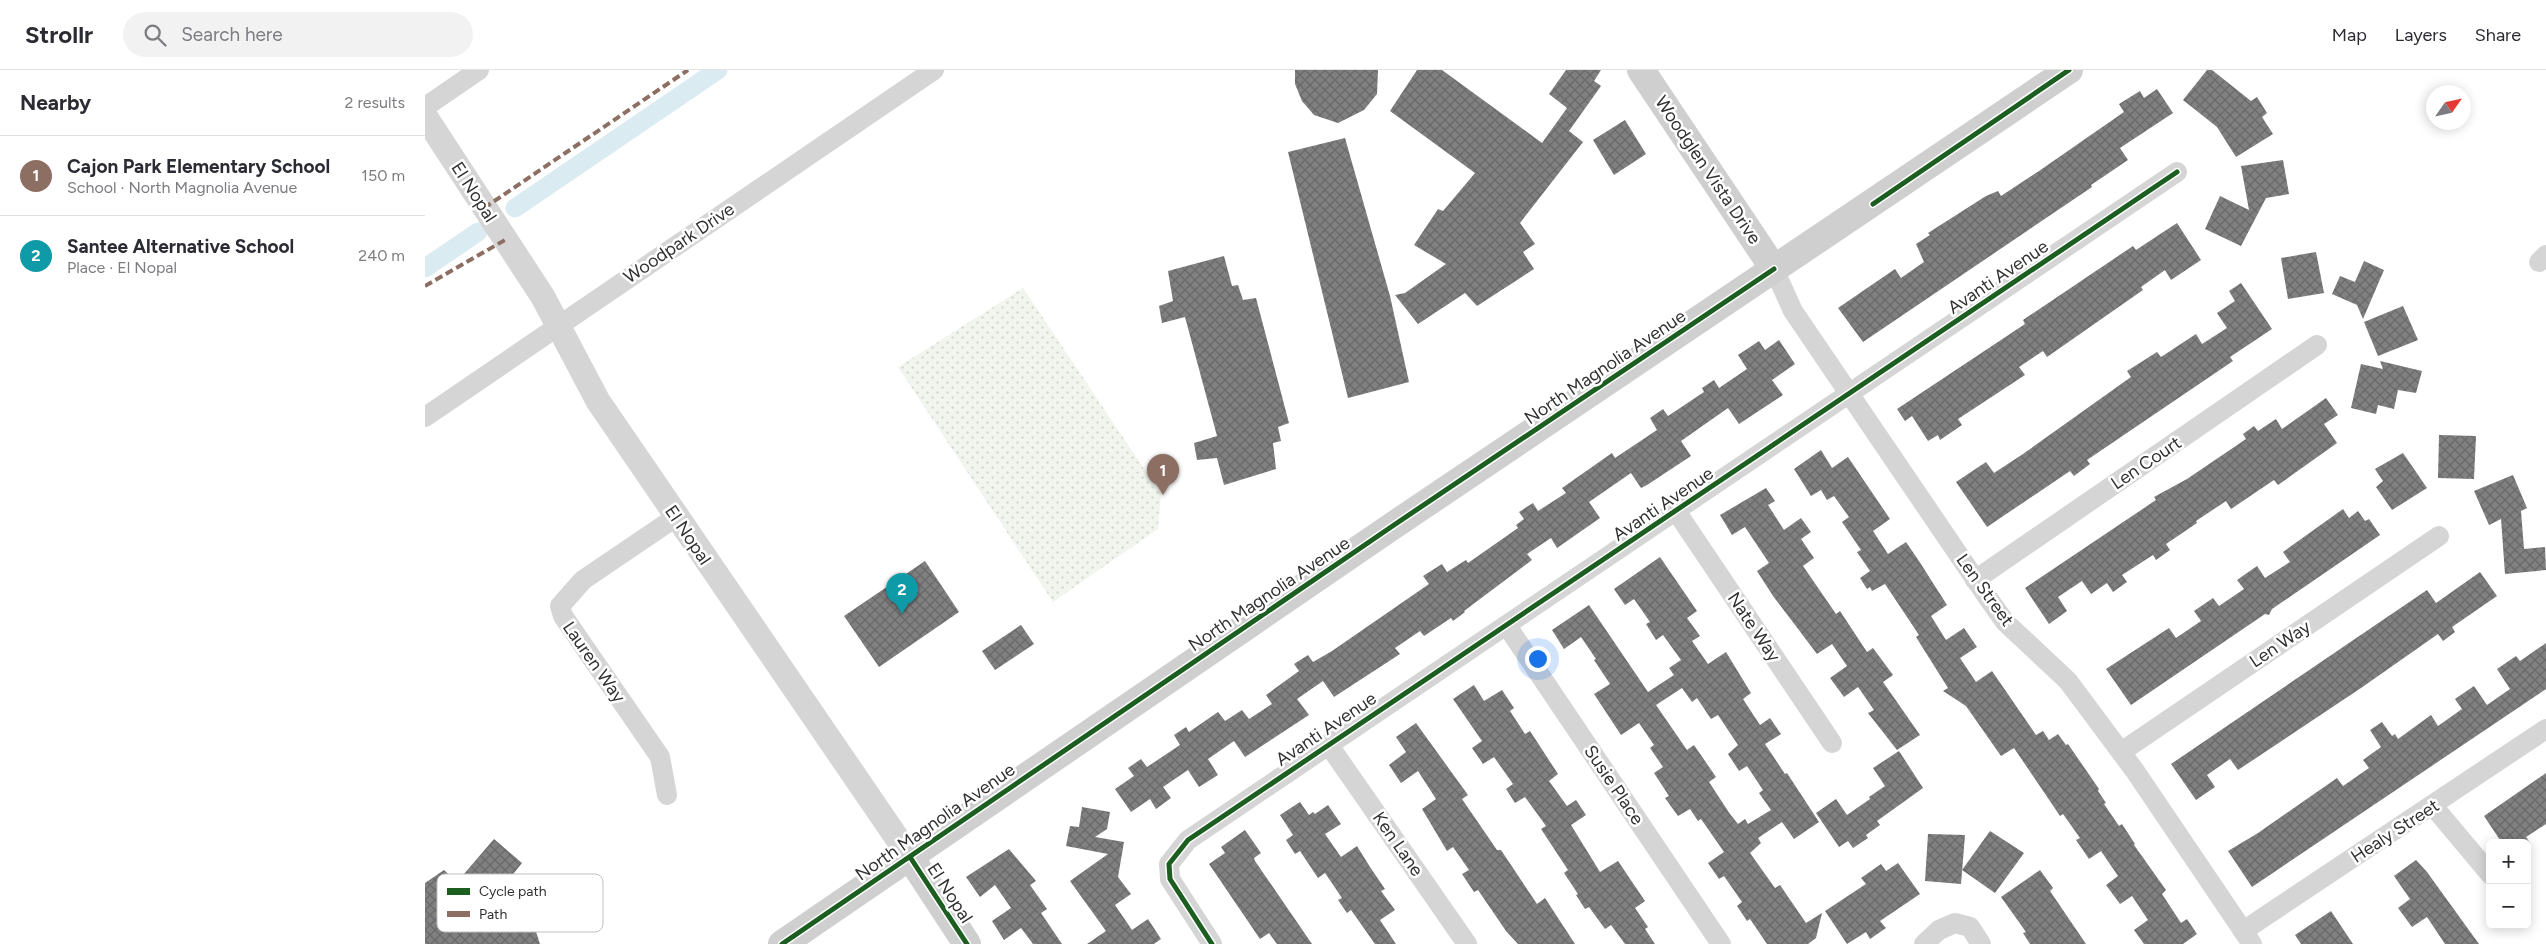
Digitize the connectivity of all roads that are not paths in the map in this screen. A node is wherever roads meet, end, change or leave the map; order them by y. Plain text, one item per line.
1 (479, 70) edge
2 (934, 70) edge
3 (1641, 70) edge
4 (2069, 70) edge
5 (425, 106) edge
6 (425, 116) edge
7 (2177, 172) dead end
8 (1774, 269) junction
9 (559, 326) junction
10 (2317, 346) dead end
11 (1851, 394) junction
12 (425, 417) edge
13 (1676, 511) junction
14 (676, 517) junction
15 (2439, 536) dead end
16 (1975, 580) junction
17 (1507, 626) junction
18 (2546, 729) edge
19 (1833, 743) dead end
20 (1328, 744) junction
21 (2121, 752) junction
22 (667, 795) dead end
23 (2433, 806) junction
24 (909, 857) junction
25 (2486, 869) edge
26 (2248, 937) edge
27 (782, 944) edge
28 (967, 944) edge
29 (1212, 944) edge
30 (1467, 944) edge
31 (1721, 944) edge
32 (1924, 944) edge
33 (1981, 944) edge

1 - 5 street
2 - 9 street, Woodpark Drive
3 - 8 main road, Woodglen Vista Drive
4 - 8 main road, North Magnolia Avenue
6 - 9 street, El Nopal
7 - 11 street, Avanti Avenue
8 - 11 street, Len Street
8 - 24 main road, North Magnolia Avenue
9 - 12 street, Woodpark Drive
9 - 14 street, El Nopal
10 - 16 street, Len Court
11 - 13 street, Avanti Avenue
11 - 16 street, Len Street
13 - 17 street, Avanti Avenue
13 - 19 street, Nate Way
14 - 22 street, Lauren Way
14 - 24 street, El Nopal
15 - 21 street, Len Way
16 - 21 street, Len Street
17 - 20 street, Avanti Avenue
17 - 31 street, Susie Place
18 - 23 street, Healy Street
20 - 29 street, Avanti Avenue
20 - 30 street, Ken Lane
21 - 26 street, Len Street
23 - 25 street
23 - 26 street, Healy Street
24 - 27 main road, North Magnolia Avenue
24 - 28 main road, El Nopal
32 - 33 street

